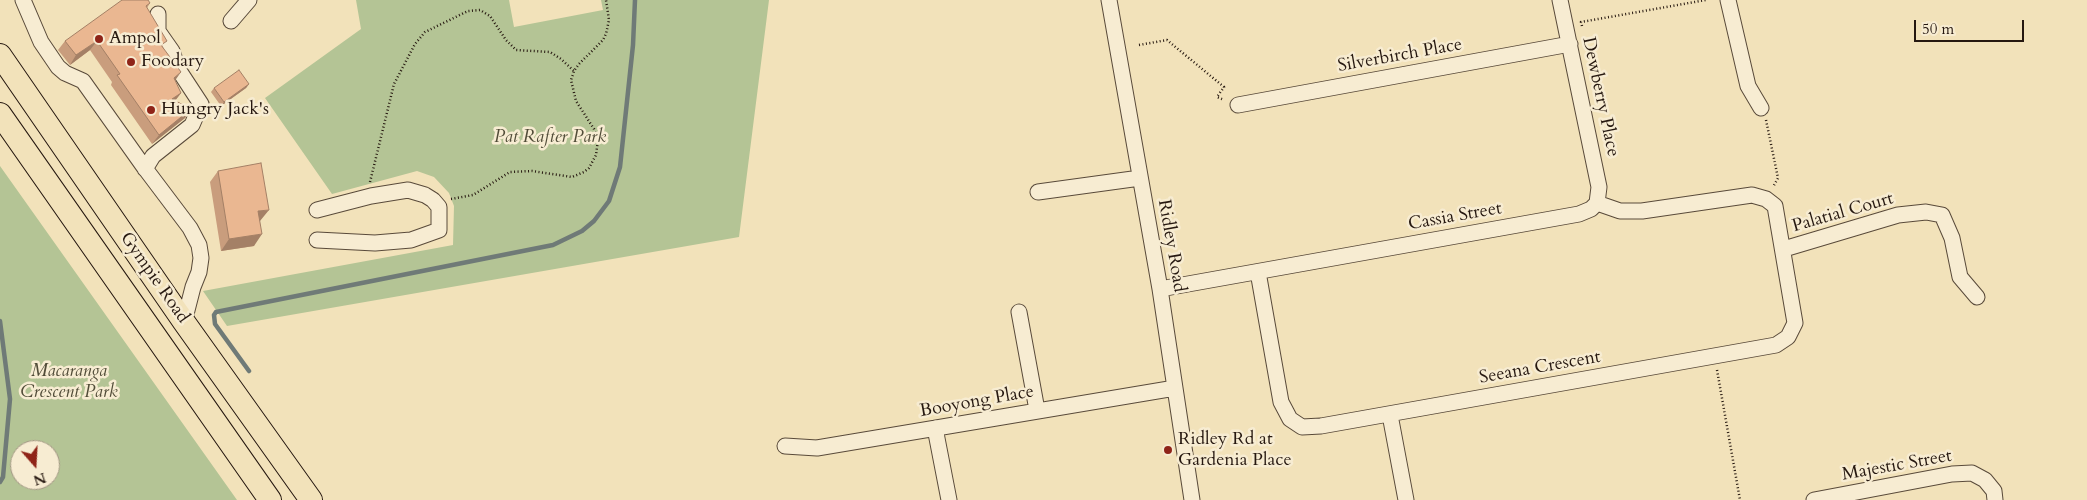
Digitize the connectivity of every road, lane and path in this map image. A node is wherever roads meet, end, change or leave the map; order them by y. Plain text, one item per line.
1 (23, 0) edge
2 (249, 0) edge
3 (606, 0) edge
4 (1109, 0) edge
5 (1560, 0) edge
6 (1706, 0) edge
7 (1728, 0) edge
8 (158, 14) dead end
9 (231, 21) dead end
10 (1582, 31) dead end
11 (1570, 44) junction
12 (1139, 45) dead end
13 (0, 55) edge
14 (574, 71) junction
15 (1238, 105) joint
16 (1761, 108) joint
17 (0, 114) edge
18 (145, 168) junction
19 (1140, 178) junction
20 (1038, 192) dead end
21 (371, 196) junction
22 (1759, 197) junction
23 (433, 200) junction
24 (1597, 203) junction
25 (317, 210) dead end
26 (317, 240) dead end
27 (1784, 249) junction
28 (1258, 272) junction
29 (1160, 289) junction
30 (1977, 297) dead end
31 (1019, 312) dead end
32 (184, 322) junction
33 (1714, 356) junction
34 (1175, 388) junction
35 (1037, 410) junction
36 (1390, 414) junction
37 (935, 428) junction
38 (785, 446) dead end
39 (270, 500) edge
40 (311, 500) edge
41 (948, 500) edge
42 (1192, 500) edge
43 (1406, 500) edge
44 (1740, 500) edge
45 (1814, 500) edge
46 (1995, 500) edge

1 - 18 street
2 - 9 street
3 - 14 path
4 - 19 street, Ridley Road
5 - 11 street, Dewberry Place
6 - 10 path
7 - 16 street
8 - 18 street
11 - 15 street, Silverbirch Place
11 - 24 street, Dewberry Place
12 - 15 path
13 - 32 highway, Gympie Road
14 - 21 path
14 - 23 path
16 - 22 path
17 - 39 highway, Gympie Road
18 - 32 street
19 - 20 street
19 - 29 street, Ridley Road
21 - 23 street
21 - 25 street
22 - 24 street
22 - 27 street, Seeana Crescent
23 - 26 street
24 - 28 street, Cassia Street
27 - 30 street, Palatial Court
27 - 33 street, Seeana Crescent
28 - 29 street, Cassia Street
28 - 36 street, Seeana Crescent
29 - 34 street, Ridley Road
31 - 35 street
32 - 40 highway, Gympie Road
33 - 36 street, Seeana Crescent
33 - 44 path
34 - 35 street, Booyong Place
34 - 42 street, Ridley Road
35 - 37 street, Booyong Place
36 - 43 street
37 - 38 street, Booyong Place
37 - 41 street
45 - 46 street, Majestic Street

